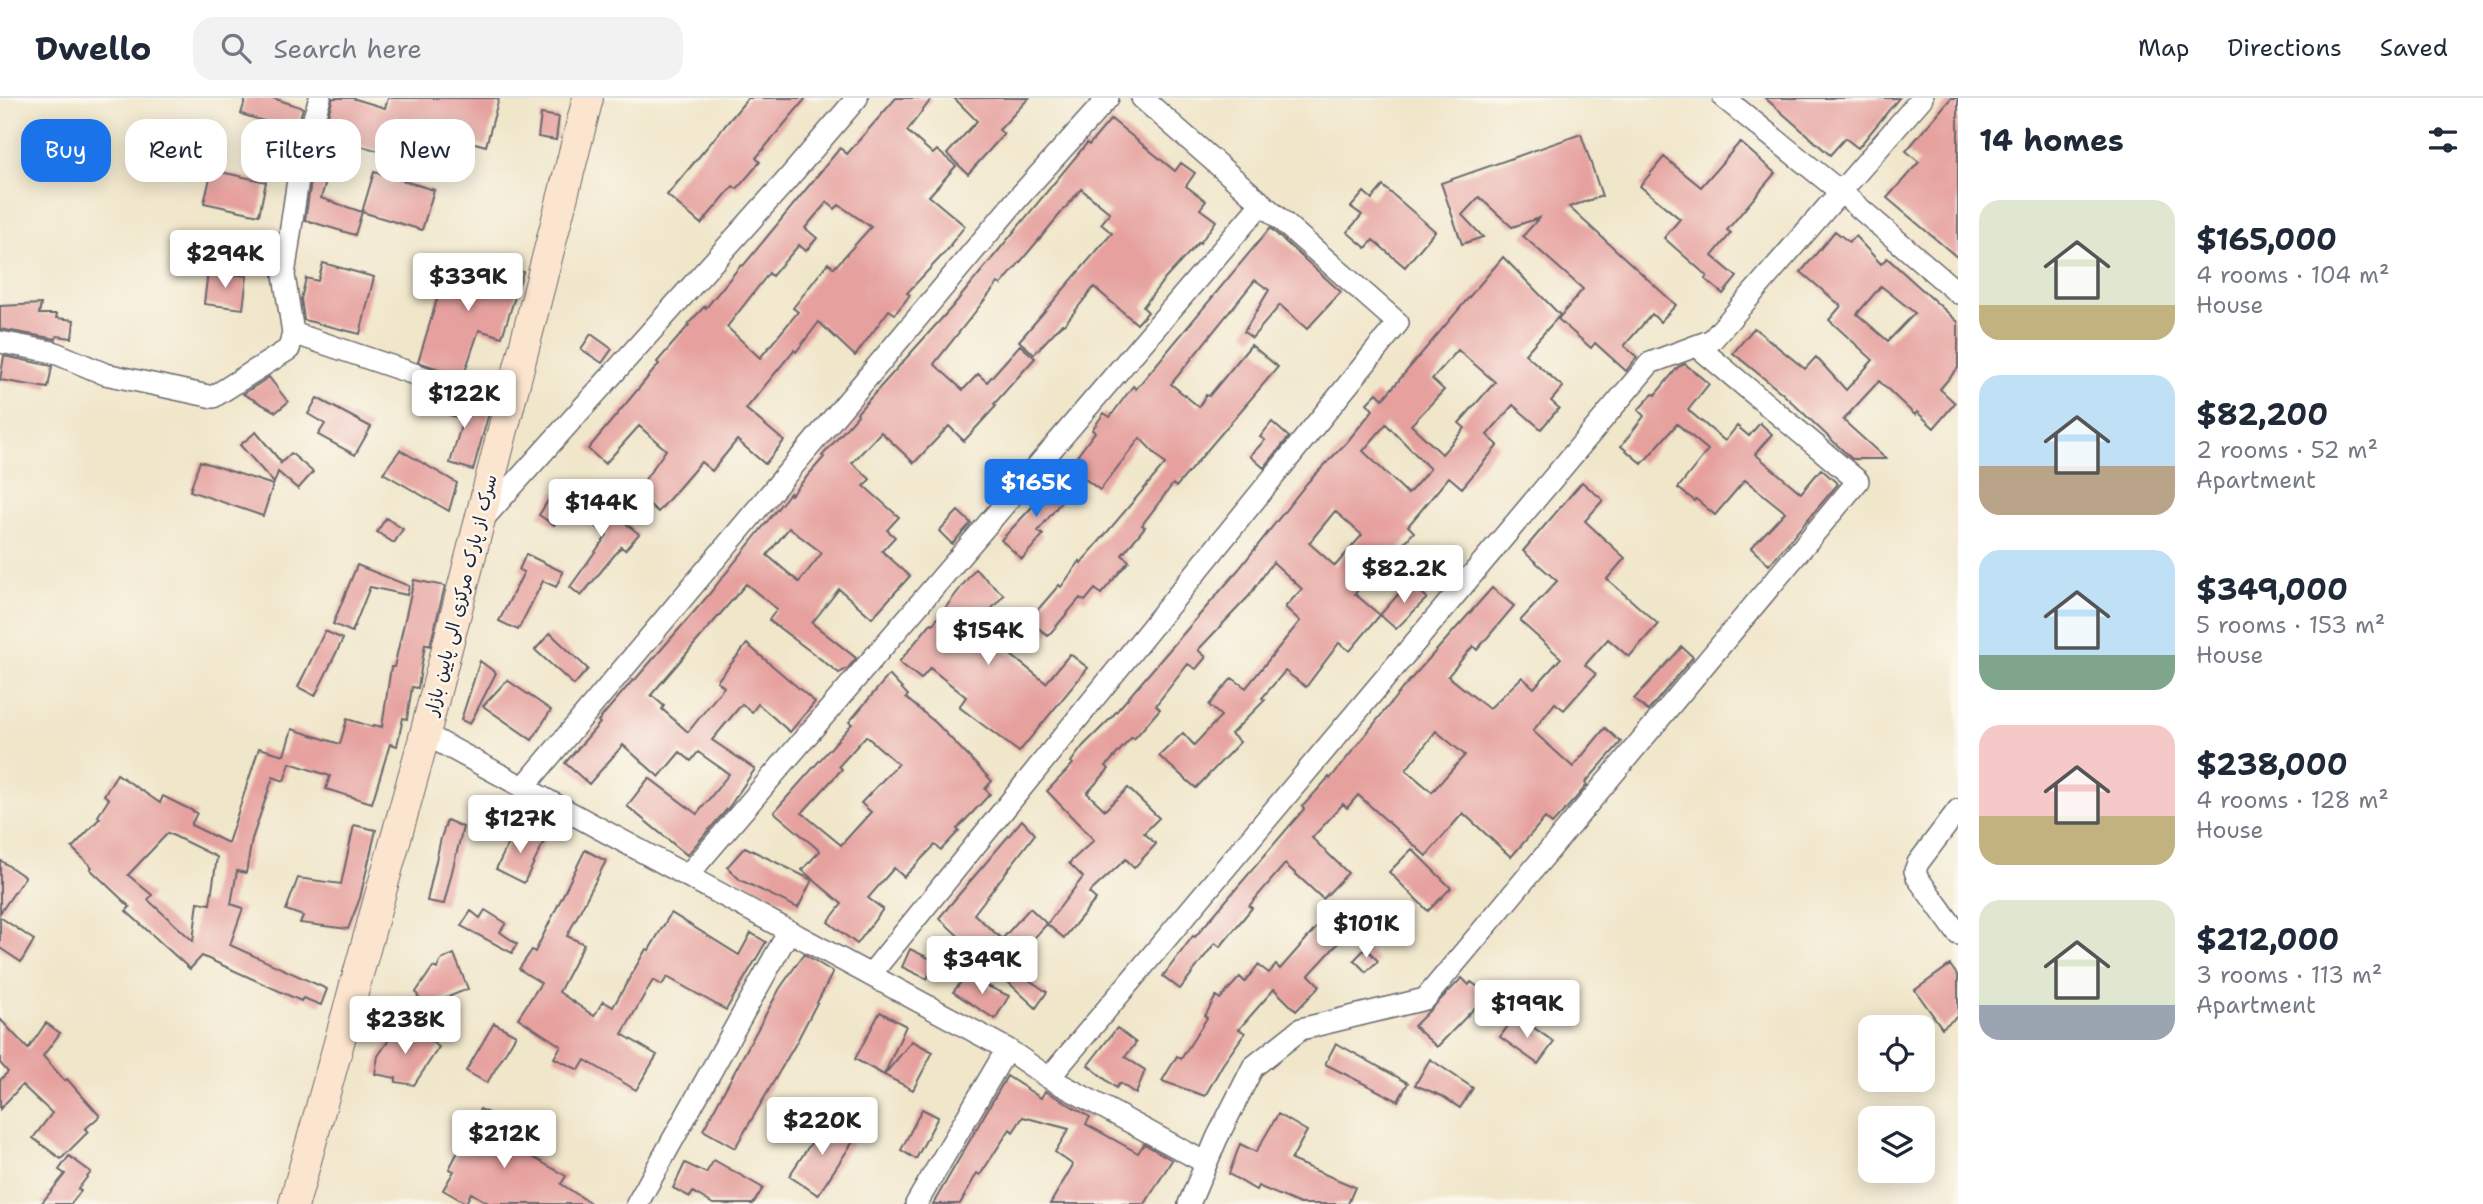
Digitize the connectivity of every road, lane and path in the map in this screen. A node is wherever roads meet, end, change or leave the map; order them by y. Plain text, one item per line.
1 (320, 98) edge
2 (589, 98) edge
3 (857, 98) edge
4 (1108, 98) edge
5 (1142, 98) edge
6 (1724, 98) edge
7 (1922, 98) edge
8 (1842, 192) junction
9 (1262, 203) junction
10 (1958, 293) edge
11 (293, 333) junction
12 (0, 342) edge
13 (1697, 346) junction
14 (509, 406) junction
15 (479, 523) junction
16 (425, 734) junction
17 (524, 787) junction
18 (1958, 810) edge
19 (687, 876) junction
20 (789, 931) junction
21 (1958, 934) edge
22 (870, 975) junction
23 (1007, 1049) junction
24 (1049, 1078) junction
25 (1206, 1163) junction
26 (294, 1204) edge
27 (637, 1204) edge
28 (916, 1204) edge
29 (1189, 1204) edge

1 - 11 street
2 - 14 main road, سرک از پارک مرکزی الی پایین بازار
3 - 15 street
4 - 17 street
5 - 9 street
6 - 8 street
7 - 8 street
8 - 10 street
8 - 13 street
9 - 19 street
9 - 22 street
11 - 12 street
11 - 14 street
13 - 24 street
13 - 25 street
14 - 15 main road, سرک از پارک مرکزی الی پایین بازار
15 - 16 main road, سرک از پارک مرکزی الی پایین بازار
16 - 17 street
16 - 26 main road, سرک از پارک مرکزی الی پایین بازار
17 - 19 street
18 - 21 street
19 - 20 street
20 - 22 street
20 - 27 street
22 - 23 street
23 - 24 street
23 - 28 street
24 - 25 street
25 - 29 street

